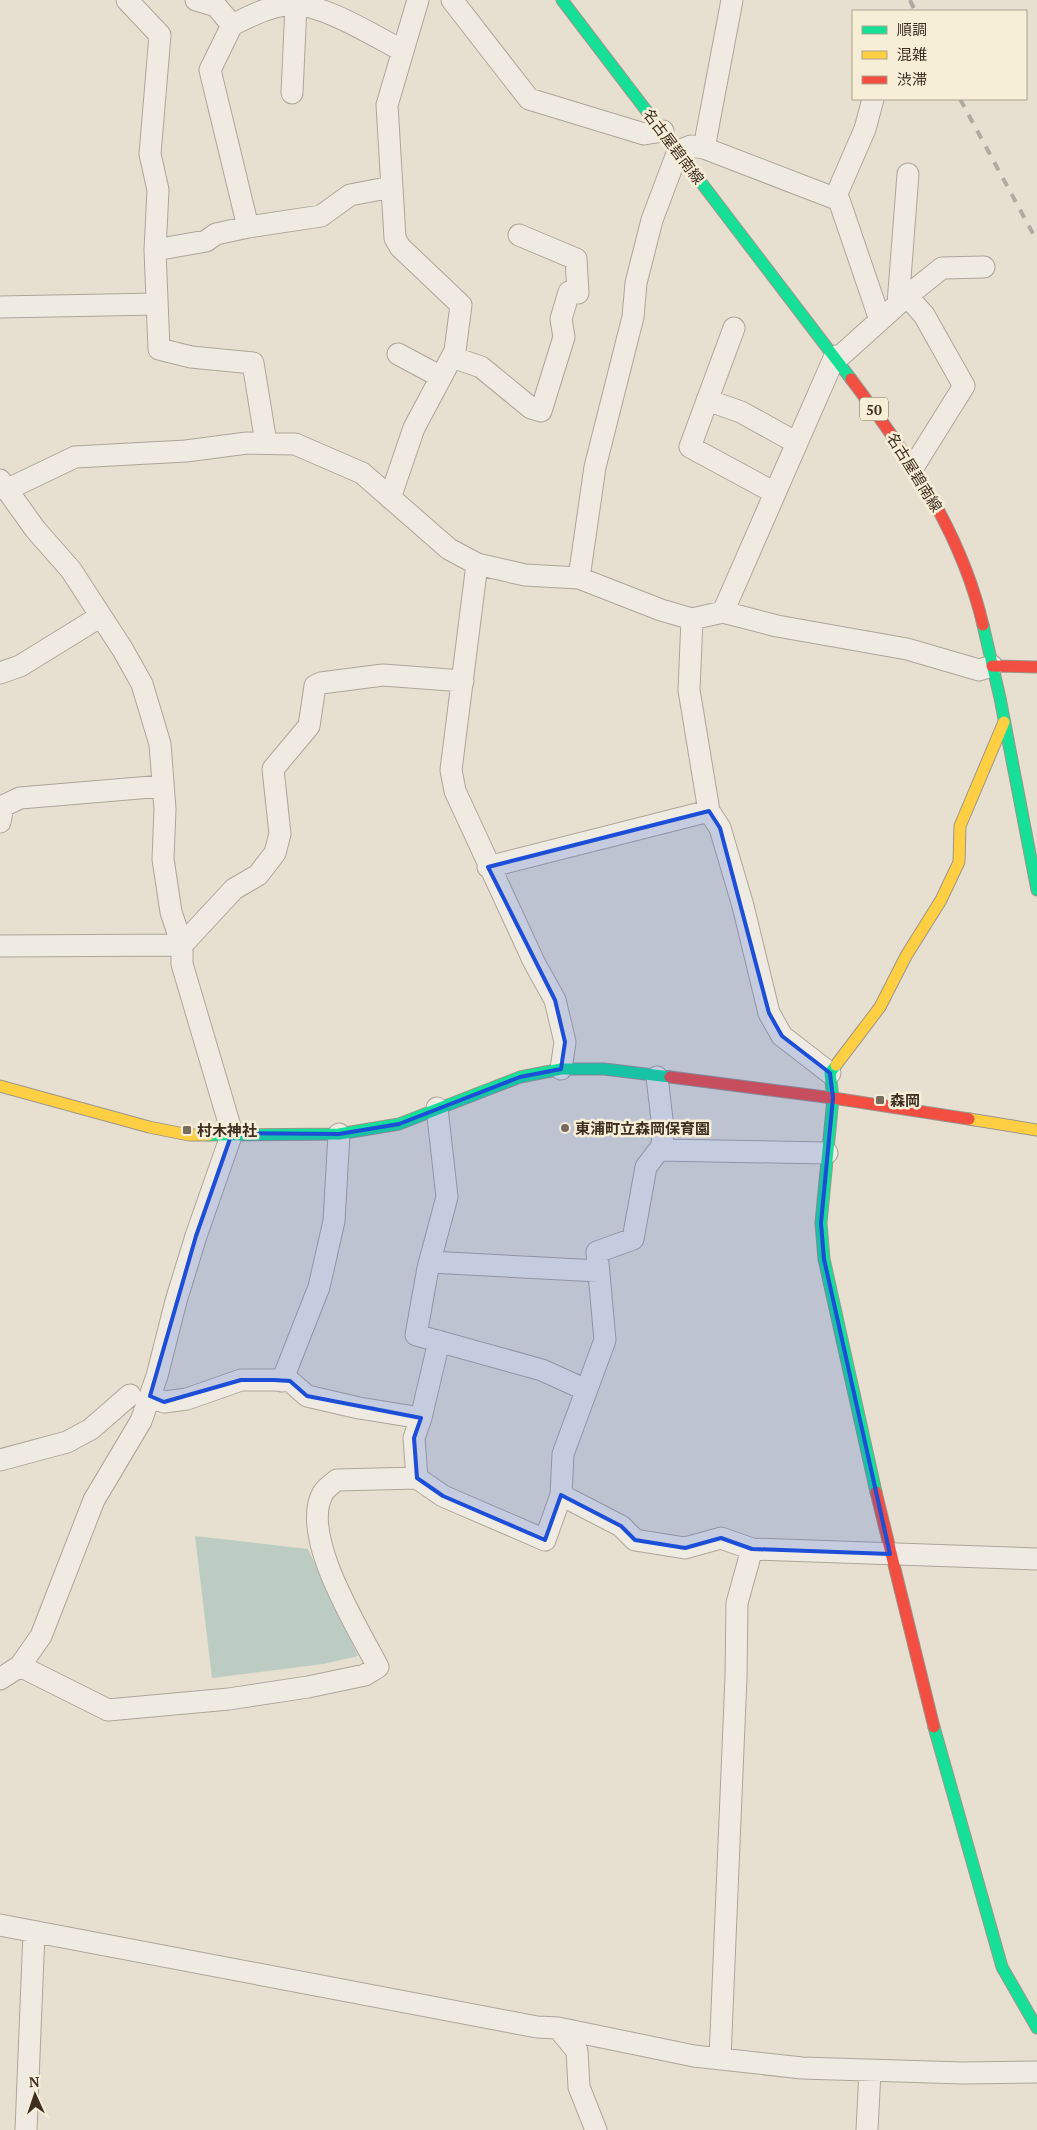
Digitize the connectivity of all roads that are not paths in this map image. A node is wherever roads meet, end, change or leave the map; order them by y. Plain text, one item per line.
1 (127, 0) edge
2 (196, 0) edge
3 (418, 0) edge
4 (452, 0) edge
5 (562, 0) edge
6 (732, 0) edge
7 (296, 5) junction
8 (232, 24) junction
9 (403, 51) junction
10 (292, 93) dead end
11 (873, 100) edge
12 (663, 131) junction
13 (704, 148) junction
14 (678, 151) junction
15 (908, 174) dead end
16 (392, 187) junction
17 (835, 198) junction
18 (248, 227) junction
19 (519, 235) dead end
20 (155, 250) junction
21 (984, 267) dead end
22 (902, 300) junction
23 (157, 304) junction
24 (0, 307) edge
25 (880, 320) junction
26 (734, 328) dead end
27 (398, 354) dead end
28 (452, 357) junction
29 (836, 358) junction
30 (441, 377) junction
31 (707, 400) junction
32 (266, 443) junction
33 (797, 443) junction
34 (914, 466) junction
35 (3, 485) edge
36 (774, 493) junction
37 (390, 498) junction
38 (477, 564) junction
39 (579, 578) junction
40 (723, 612) junction
41 (101, 616) junction
42 (692, 619) junction
43 (992, 666) junction
44 (1037, 667) edge
45 (0, 673) edge
46 (463, 681) junction
47 (1004, 722) junction
48 (163, 786) junction
49 (709, 811) junction
50 (0, 822) edge
51 (488, 867) junction
52 (1037, 890) edge
53 (182, 945) junction
54 (0, 946) edge
55 (561, 1070) junction
56 (830, 1073) junction
57 (657, 1077) junction
58 (0, 1086) edge
59 (832, 1098) junction
60 (437, 1108) junction
61 (1037, 1130) edge
62 (232, 1133) junction
63 (339, 1134) junction
64 (659, 1150) junction
65 (827, 1153) junction
66 (430, 1262) junction
67 (598, 1271) junction
68 (439, 1341) junction
69 (282, 1381) junction
70 (586, 1390) junction
71 (140, 1396) junction
72 (421, 1418) junction
73 (0, 1460) edge
74 (417, 1478) junction
75 (561, 1495) junction
76 (752, 1549) junction
77 (890, 1554) junction
78 (1037, 1559) edge
79 (20, 1666) junction
80 (0, 1680) edge
81 (0, 1924) edge
82 (34, 1932) junction
83 (558, 2028) junction
84 (1037, 2028) edge
85 (720, 2058) junction
86 (870, 2071) junction
87 (1037, 2072) edge
88 (26, 2130) edge
89 (596, 2130) edge
90 (867, 2130) edge

1 - 20 street
2 - 8 street
3 - 9 street
4 - 12 street
5 - 12 street, 名古屋碧南線 / 50
6 - 13 street
7 - 8 street
7 - 9 street
7 - 10 street
8 - 18 street
9 - 16 street
11 - 17 street
12 - 14 street, 名古屋碧南線 / 50
13 - 14 street
13 - 17 street
14 - 29 street, 名古屋碧南線 / 50
14 - 39 street
15 - 22 street
16 - 18 street
16 - 28 street
17 - 25 street
18 - 20 street
19 - 28 street
20 - 23 street
21 - 22 street
22 - 25 street
22 - 34 street
23 - 24 street
23 - 32 street
25 - 29 street
26 - 31 street
27 - 30 street
28 - 30 street
29 - 33 street
29 - 34 street, 名古屋碧南線 / 50
30 - 37 street
31 - 33 street
31 - 36 street
32 - 35 street
32 - 37 street
33 - 36 street
34 - 43 street, 名古屋碧南線 / 50
35 - 41 street
36 - 40 street
37 - 38 street
38 - 39 street
38 - 46 street
39 - 42 street
40 - 42 street
40 - 43 street
41 - 45 street
41 - 48 street
42 - 49 street
43 - 44 street
43 - 47 street, 名古屋碧南線 / 50
46 - 51 street
46 - 53 street
47 - 52 street, 名古屋碧南線 / 50
47 - 56 street
48 - 50 street
48 - 53 street
49 - 51 street
49 - 56 street
51 - 55 street
53 - 54 street
53 - 62 street
55 - 57 street
55 - 60 street
56 - 59 street
57 - 59 street
57 - 64 street
58 - 62 street
59 - 61 street
59 - 65 street
60 - 63 street
60 - 66 street
62 - 63 street
62 - 71 street
63 - 69 street
64 - 65 street
64 - 67 street
65 - 77 street
66 - 67 street
66 - 68 street
67 - 70 street
68 - 70 street
68 - 72 street
69 - 71 street
69 - 72 street
70 - 75 street
71 - 73 street
71 - 79 street
72 - 74 street
74 - 75 street
74 - 79 street
75 - 76 street
76 - 77 street
76 - 85 street
77 - 78 street
77 - 84 street
79 - 80 street
81 - 82 street
82 - 83 street
82 - 88 street
83 - 85 street
83 - 89 street
85 - 86 street
86 - 87 street
86 - 90 street

